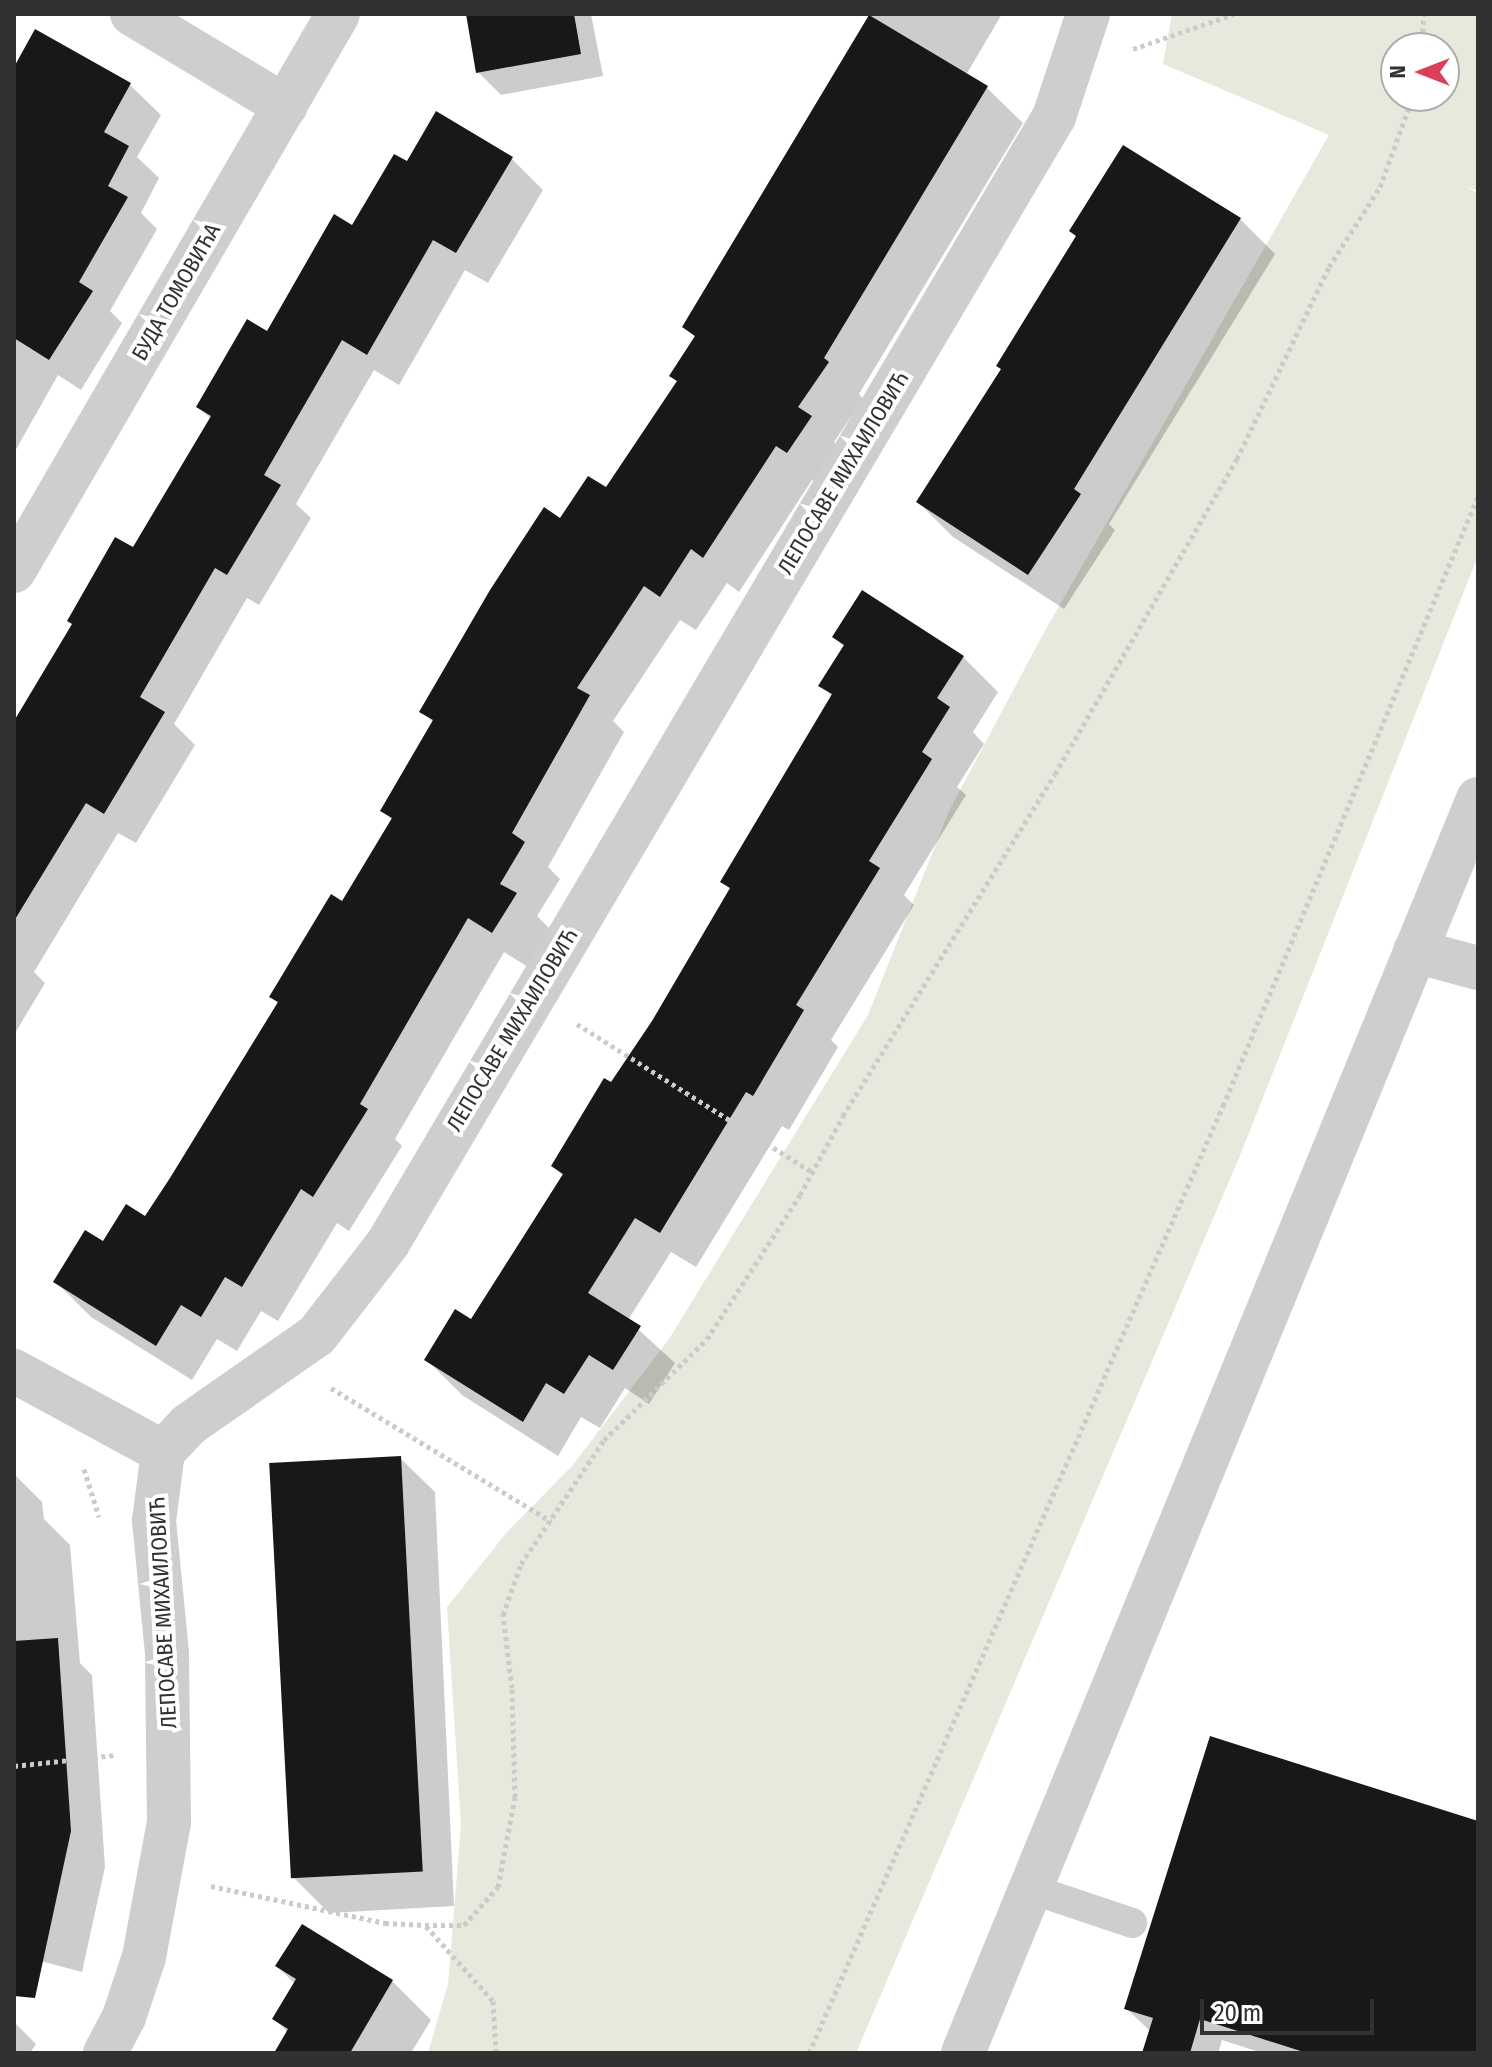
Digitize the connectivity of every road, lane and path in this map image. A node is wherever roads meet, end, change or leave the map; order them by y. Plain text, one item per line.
1 (132, 14) edge
2 (338, 14) edge
3 (1088, 14) edge
4 (1234, 14) edge
5 (1068, 79) junction
6 (285, 106) junction
7 (1407, 112) edge
8 (1478, 496) edge
9 (14, 571) edge
10 (1478, 799) edge
11 (1415, 951) junction
12 (1478, 968) edge
13 (531, 998) junction
14 (813, 1173) junction
15 (14, 1371) edge
16 (319, 1381) dead end
17 (163, 1452) junction
18 (76, 1456) dead end
19 (552, 1522) junction
20 (102, 1528) dead end
21 (121, 1740) dead end
22 (14, 1766) edge
23 (205, 1885) dead end
24 (1028, 1888) junction
25 (1132, 1923) dead end
26 (425, 1925) junction
27 (105, 2053) edge
28 (496, 2053) edge
29 (809, 2053) edge
30 (963, 2053) edge

1 - 6 street
2 - 6 street, БУДА ТОМОВИЋА
3 - 5 street, ЛЕПОСАВЕ МИХАИЛОВИЋ
4 - 5 path
5 - 13 street, ЛЕПОСАВЕ МИХАИЛОВИЋ
6 - 9 street, БУДА ТОМОВИЋА
7 - 14 path
8 - 29 path
10 - 11 street
11 - 12 street
11 - 24 street
13 - 14 path
13 - 17 street, ЛЕПОСАВЕ МИХАИЛОВИЋ
14 - 19 path
15 - 17 street
16 - 19 path
17 - 27 street, ЛЕПОСАВЕ МИХАИЛОВИЋ
18 - 20 path
19 - 26 path
21 - 22 path
23 - 26 path
24 - 25 lane
24 - 30 street
26 - 28 path

